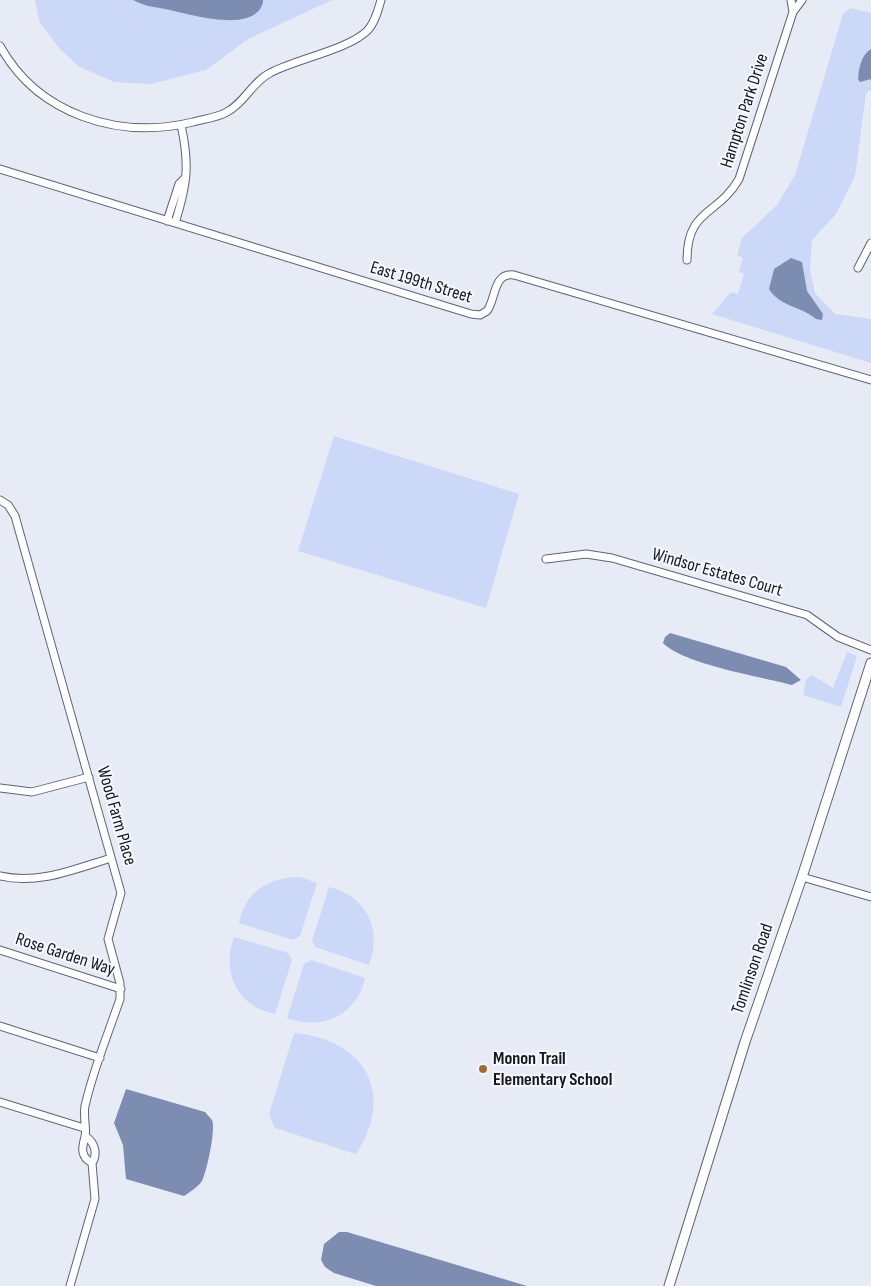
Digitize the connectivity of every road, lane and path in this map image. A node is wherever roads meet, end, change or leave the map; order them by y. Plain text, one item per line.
1 (381, 0) edge
2 (791, 0) edge
3 (802, 0) edge
4 (793, 12) junction
5 (0, 46) edge
6 (181, 125) junction
7 (0, 168) edge
8 (184, 180) junction
9 (167, 221) junction
10 (175, 223) junction
11 (871, 243) edge
12 (687, 260) dead end
13 (858, 268) dead end
14 (871, 380) edge
15 (0, 500) edge
16 (546, 559) dead end
17 (871, 650) edge
18 (871, 663) edge
19 (89, 777) junction
20 (0, 788) edge
21 (112, 858) junction
22 (0, 876) edge
23 (802, 877) junction
24 (871, 896) edge
25 (0, 950) edge
26 (121, 989) junction
27 (0, 1026) edge
28 (100, 1058) junction
29 (0, 1102) edge
30 (84, 1128) junction
31 (85, 1136) junction
32 (92, 1163) junction
33 (70, 1286) edge
34 (669, 1286) edge

1 - 6 street
2 - 4 street
3 - 4 street
4 - 12 street, Hampton Park Drive
5 - 6 street
6 - 8 street
7 - 9 street, East 199th Street
8 - 9 street
8 - 10 street
9 - 10 street, East 199th Street
10 - 14 street, East 199th Street
11 - 13 street
15 - 19 street, Wood Farm Place
16 - 17 street, Windsor Estates Court
18 - 23 street, Tomlinson Road
19 - 20 street
19 - 21 street, Wood Farm Place
21 - 22 street
21 - 26 street, Wood Farm Place
23 - 24 street
23 - 34 street, Tomlinson Road
25 - 26 street, Rose Garden Way
26 - 28 street, Wood Farm Place
27 - 28 street
28 - 30 street, Wood Farm Place
29 - 30 street
30 - 31 street, Wood Farm Place
31 - 32 street, Wood Farm Place
31 - 32 street, Wood Farm Place
32 - 33 street, Wood Farm Place

